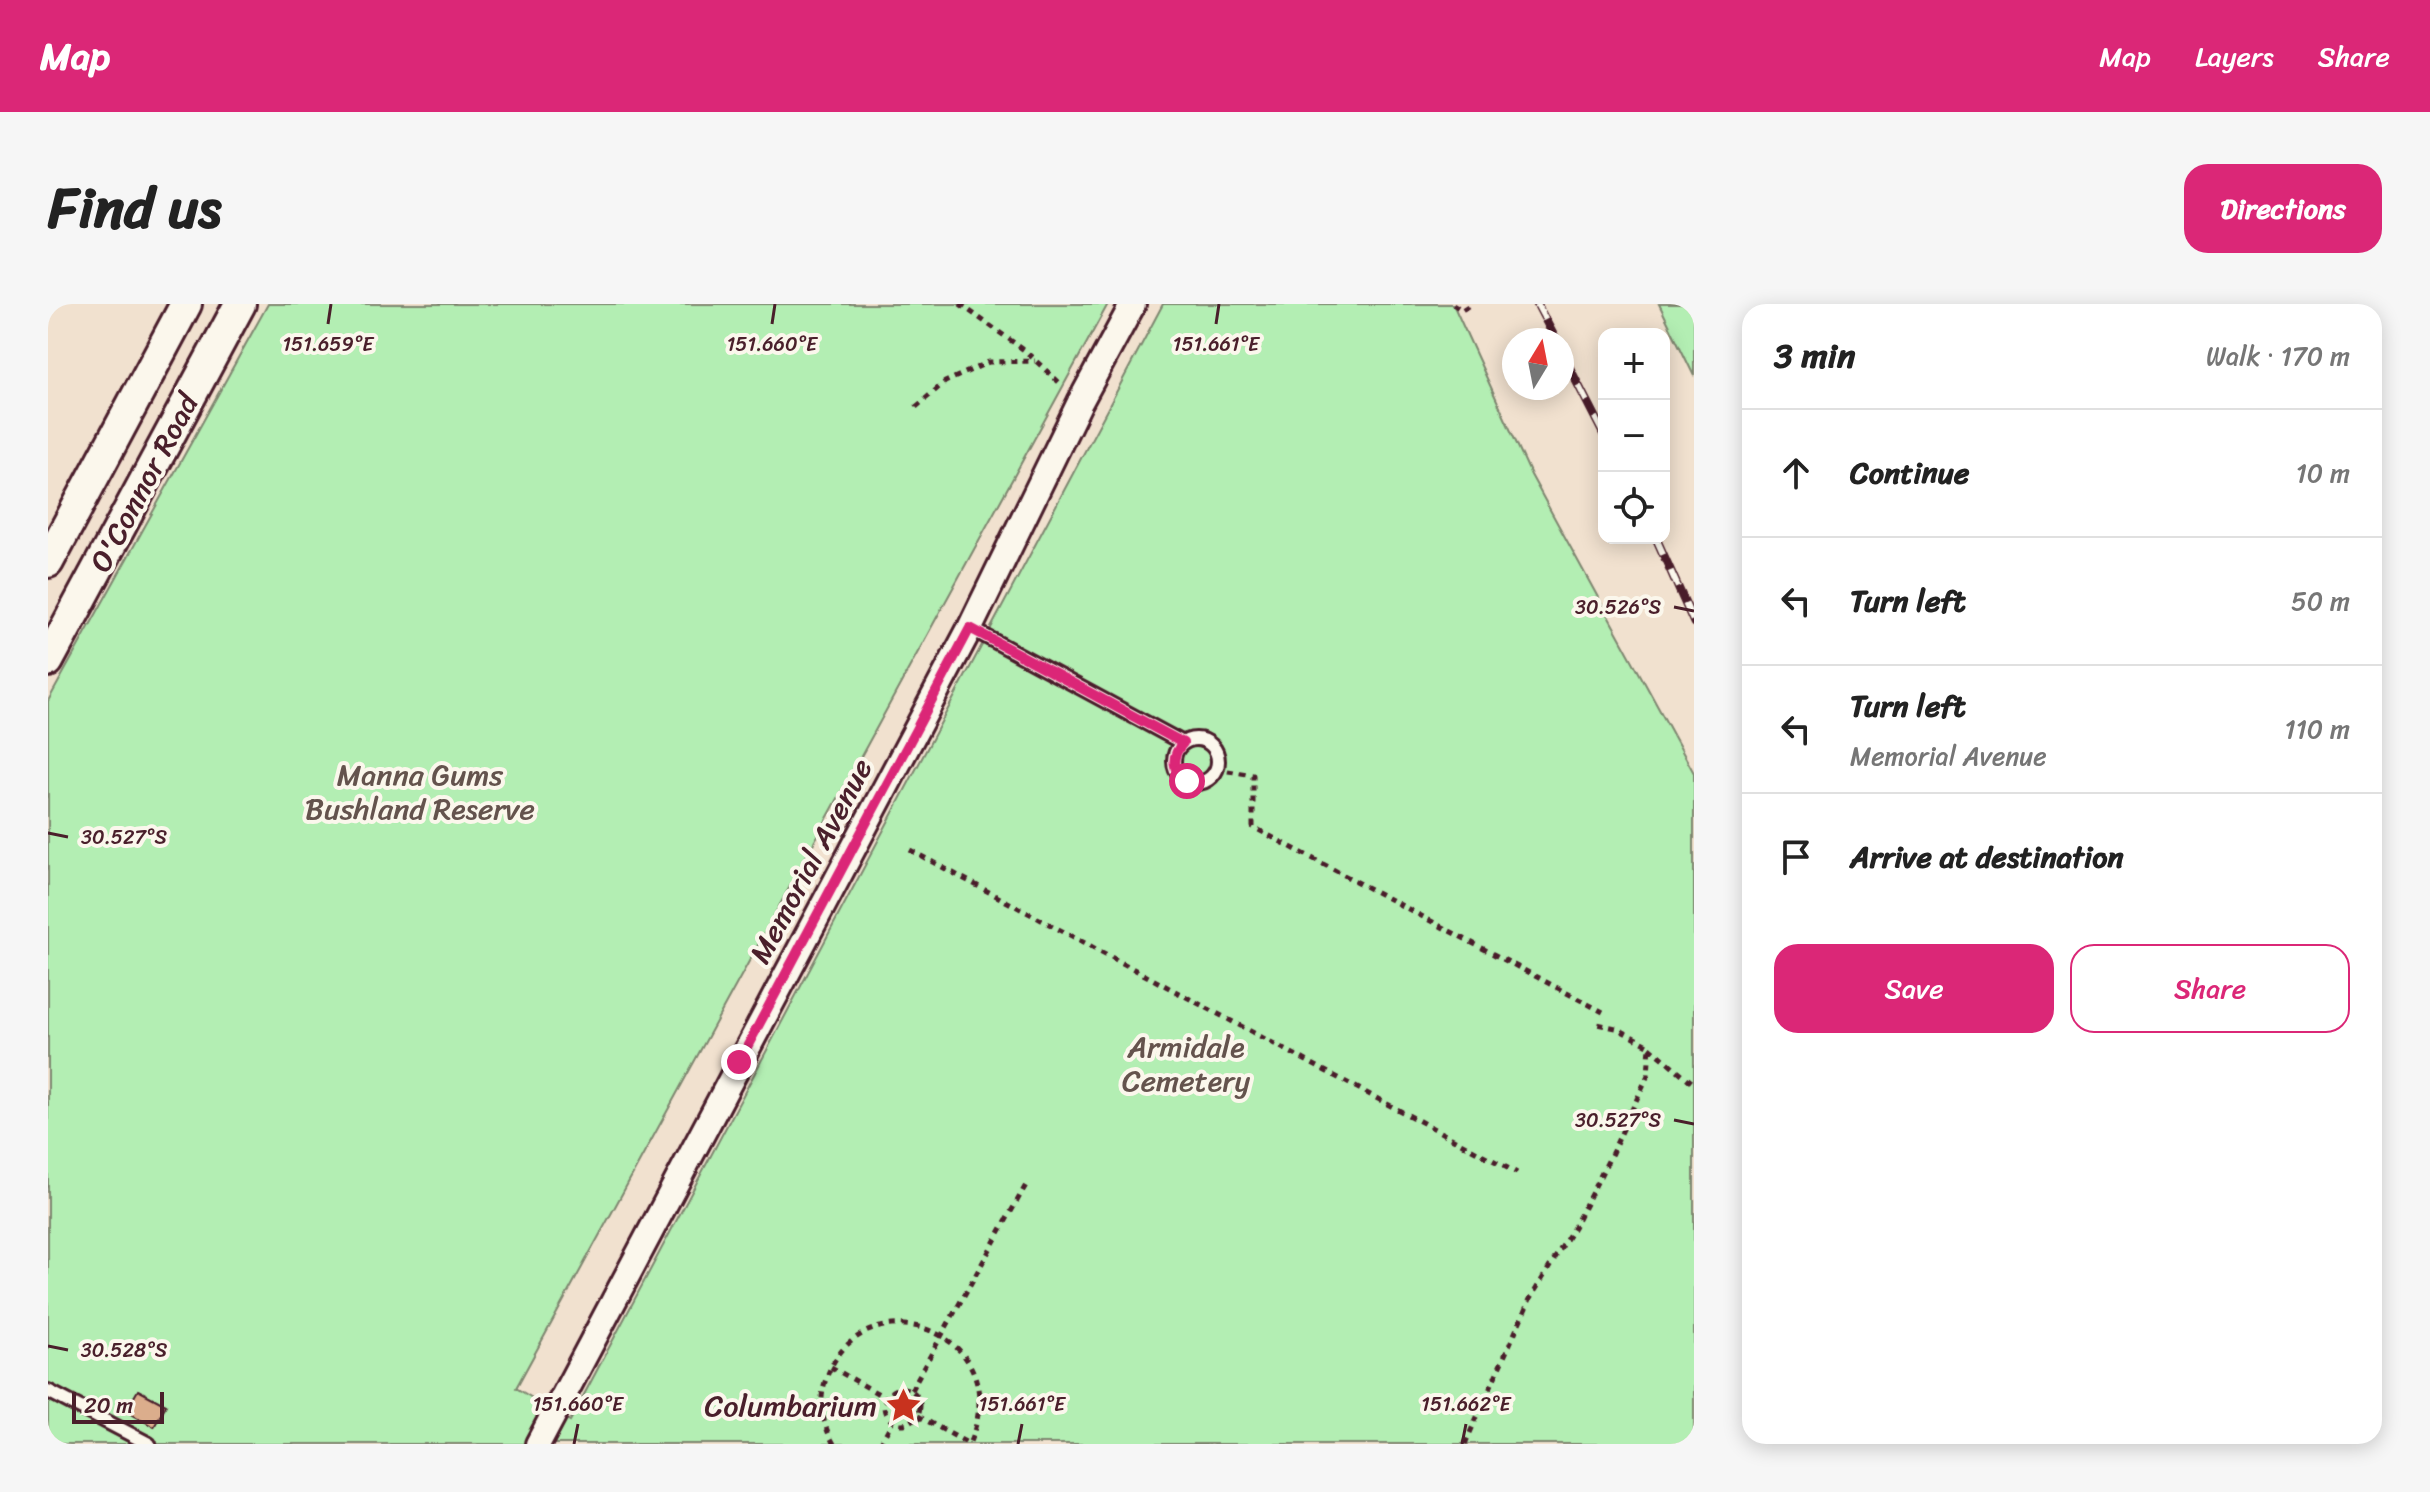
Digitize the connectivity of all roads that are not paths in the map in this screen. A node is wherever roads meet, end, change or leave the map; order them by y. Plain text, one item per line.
1 (186, 304) edge
2 (240, 304) edge
3 (1133, 304) edge
4 (48, 562) edge
5 (970, 628) junction
6 (48, 661) edge
7 (1183, 743) junction
8 (48, 1391) edge
9 (149, 1444) edge
10 (538, 1444) edge

1 - 4 street, O'Connor Road
2 - 6 street, O'Connor Road
3 - 5 street, Memorial Avenue
5 - 7 lane
5 - 10 street, Memorial Avenue
7 - 7 lane
8 - 9 lane

